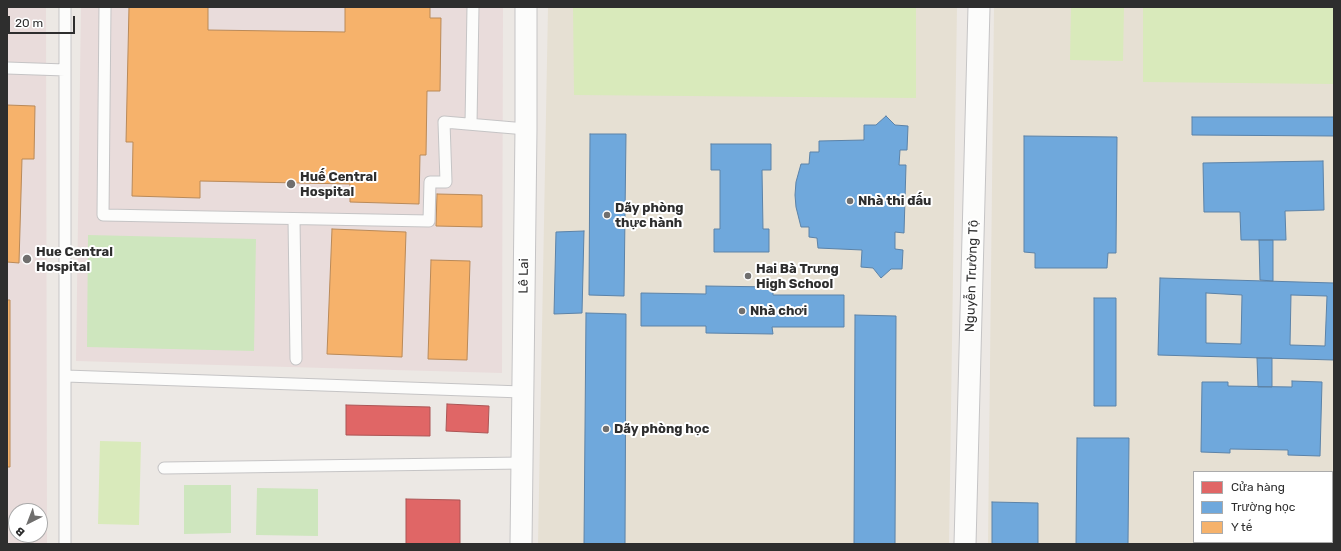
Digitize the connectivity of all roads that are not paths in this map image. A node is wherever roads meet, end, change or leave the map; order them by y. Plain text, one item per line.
1 (65, 7) edge
2 (105, 7) edge
3 (473, 7) edge
4 (526, 7) edge
5 (979, 7) edge
6 (7, 68) edge
7 (65, 70) junction
8 (470, 124) junction
9 (526, 128) junction
10 (294, 219) junction
11 (296, 359) dead end
12 (66, 376) junction
13 (522, 392) junction
14 (522, 463) junction
15 (164, 468) dead end
16 (65, 544) edge
17 (521, 544) edge
18 (965, 544) edge

1 - 7 lane
2 - 10 lane
3 - 8 lane
4 - 9 street, Lê Lai
5 - 18 street, Nguyễn Trường Tộ
6 - 7 lane
7 - 12 lane
8 - 9 lane
8 - 10 lane
9 - 13 street, Lê Lai
10 - 11 lane
12 - 13 lane
12 - 16 lane
13 - 14 street, Lê Lai
14 - 15 lane
14 - 17 street, Lê Lai

